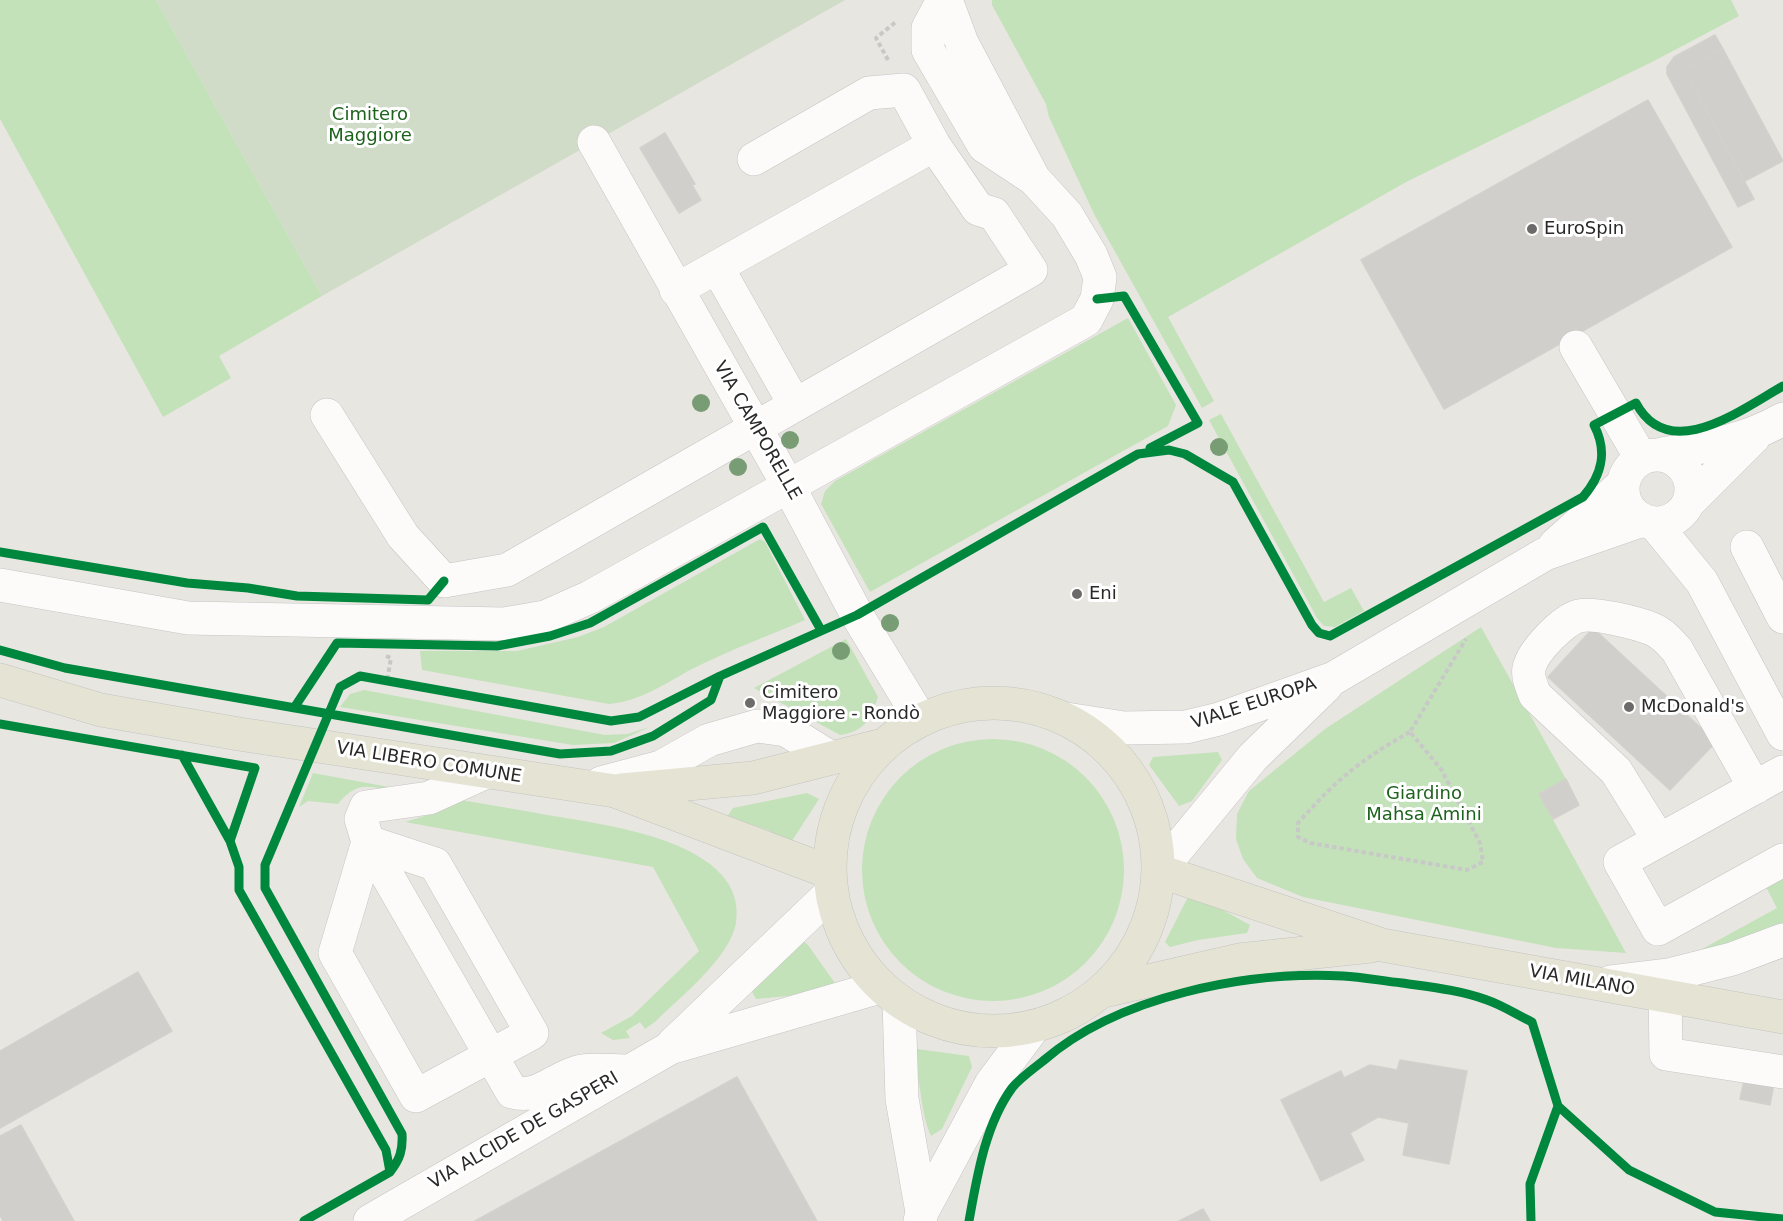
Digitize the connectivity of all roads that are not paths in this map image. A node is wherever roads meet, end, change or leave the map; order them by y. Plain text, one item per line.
1 (945, 0) edge
2 (594, 142) dead end
3 (934, 146) junction
4 (754, 159) dead end
5 (717, 267) junction
6 (676, 290) junction
7 (1576, 347) dead end
8 (795, 405) junction
9 (327, 415) dead end
10 (1770, 426) edge
11 (755, 428) junction
12 (1642, 466) junction
13 (789, 487) junction
14 (1687, 505) junction
15 (1649, 522) junction
16 (1748, 547) dead end
17 (1545, 554) junction
18 (1702, 582) junction
19 (0, 585) edge
20 (1783, 617) edge
21 (1334, 678) junction
22 (0, 680) edge
23 (0, 703) edge
24 (102, 710) junction
25 (1066, 719) junction
26 (921, 720) junction
27 (1783, 734) edge
28 (884, 746) junction
29 (831, 758) junction
30 (484, 772) junction
31 (1769, 780) edge
32 (601, 789) junction
33 (1659, 840) junction
34 (368, 842) junction
35 (1783, 860) edge
36 (1159, 871) junction
37 (830, 883) junction
38 (1783, 940) edge
39 (1382, 945) junction
40 (1597, 984) junction
41 (1104, 990) junction
42 (889, 995) junction
43 (1665, 996) junction
44 (1783, 1017) edge
45 (1033, 1028) junction
46 (670, 1048) junction
47 (491, 1055) junction
48 (628, 1071) junction
49 (1783, 1072) edge
50 (921, 1217) edge
51 (370, 1219) edge

1 - 13 street
2 - 6 street, VIA CAMPORELLE
3 - 4 street
3 - 5 street
3 - 8 street
5 - 6 street
5 - 8 street
6 - 11 street, VIA CAMPORELLE
7 - 12 street
8 - 11 street
9 - 11 street
10 - 12 street
10 - 14 street
11 - 13 street, VIA CAMPORELLE
12 - 14 street
12 - 15 street
12 - 17 street, VIALE EUROPA
13 - 19 street
13 - 26 street, VIA CAMPORELLE
14 - 15 street, VIALE EUROPA
14 - 18 street
15 - 17 street, VIALE EUROPA
15 - 18 street
16 - 20 street
17 - 21 street, VIALE EUROPA
18 - 27 street
21 - 25 street, VIALE EUROPA
21 - 36 street, VIALE EUROPA
22 - 24 main road, VIA LIBERO COMUNE
23 - 24 main road, VIA LIBERO COMUNE
24 - 30 main road, VIA LIBERO COMUNE
25 - 26 main road
25 - 36 main road
26 - 28 main road
28 - 29 main road, VIA LIBERO COMUNE
28 - 37 main road
29 - 32 main road, VIA LIBERO COMUNE
29 - 32 street
30 - 32 main road, VIA LIBERO COMUNE
30 - 34 street
31 - 33 street
31 - 33 street
32 - 37 main road, VIA LIBERO COMUNE
33 - 35 street
34 - 47 street
34 - 47 street
34 - 47 street
36 - 39 main road, VIA MILANO
36 - 41 main road
37 - 42 main road
37 - 46 street, VIA ALCIDE DE GASPERI
38 - 40 street
39 - 40 main road, VIA MILANO
39 - 41 main road, VIA MILANO
40 - 43 main road, VIA MILANO
41 - 45 main road
42 - 45 main road
42 - 46 street, VIA ALCIDE DE GASPERI
42 - 50 street
43 - 44 main road, VIA MILANO
43 - 49 street
45 - 50 street
46 - 48 street, VIA ALCIDE DE GASPERI
47 - 48 street
48 - 51 street, VIA ALCIDE DE GASPERI

